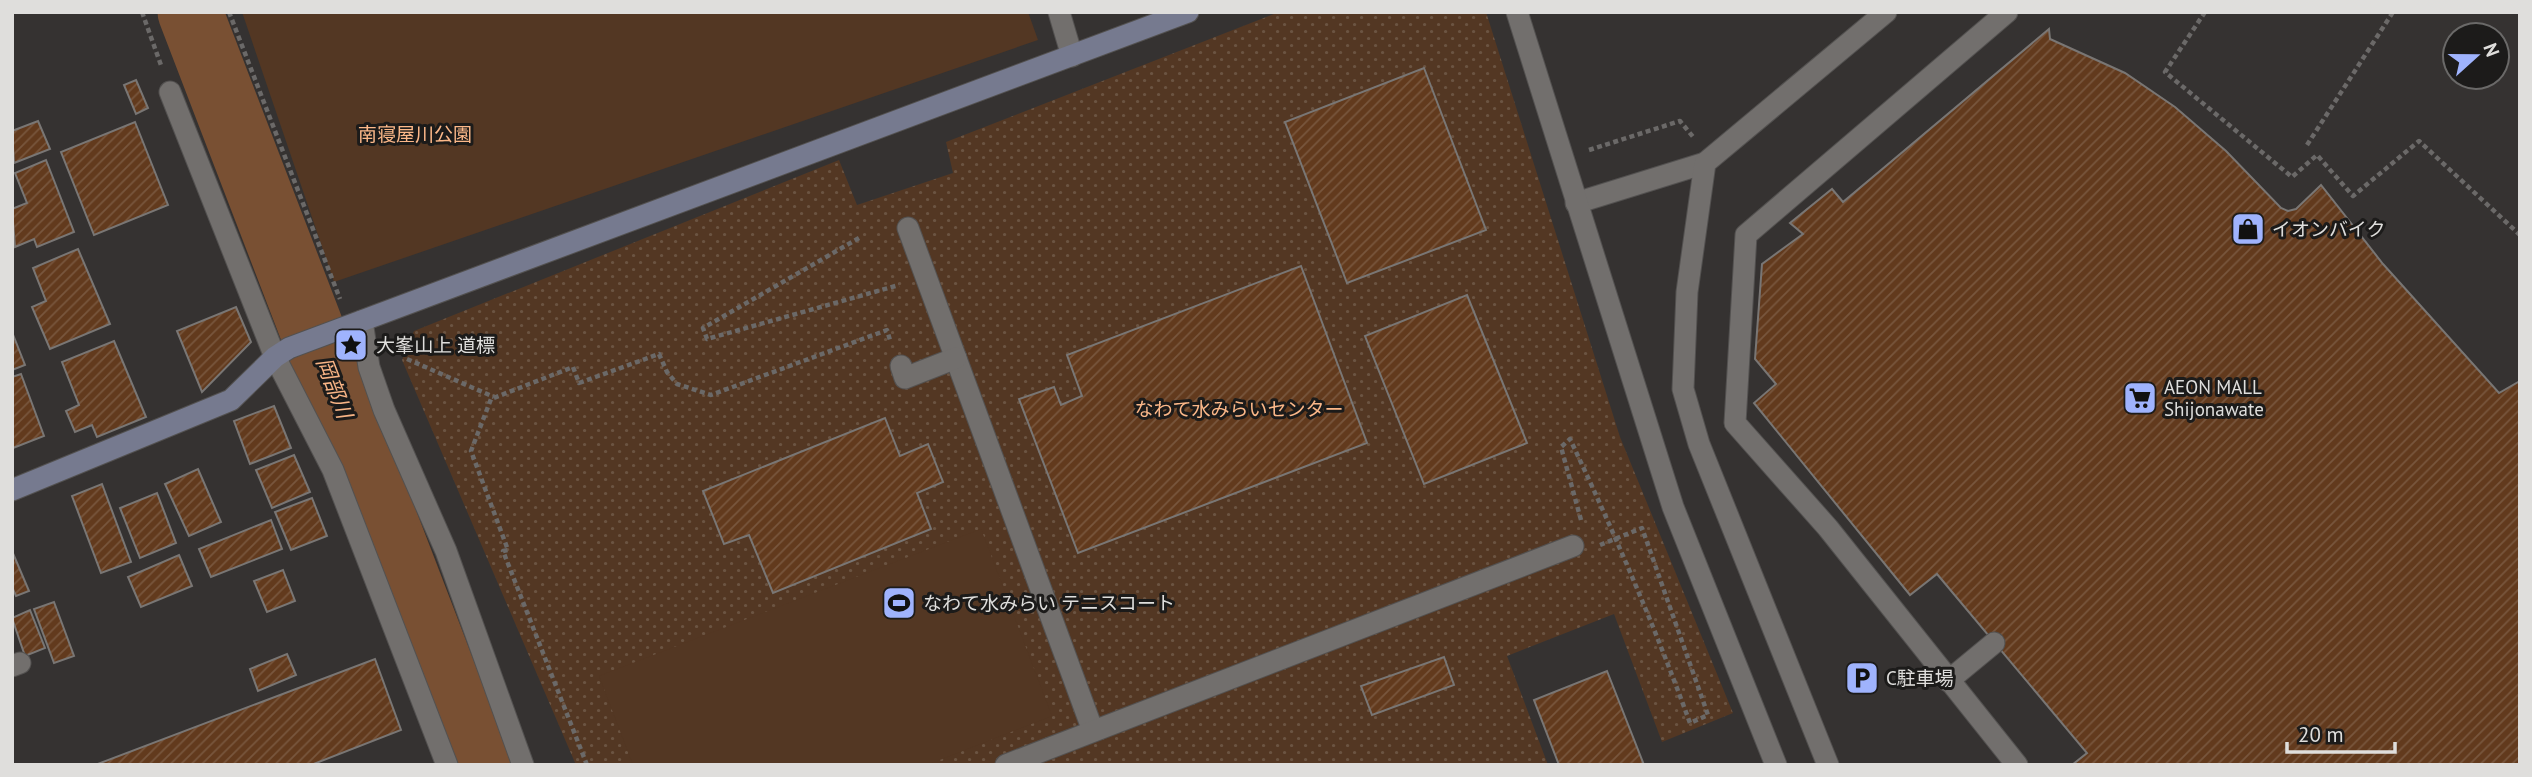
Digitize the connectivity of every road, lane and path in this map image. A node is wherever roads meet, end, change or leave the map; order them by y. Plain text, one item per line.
1 (142, 12) edge
2 (229, 12) edge
3 (1059, 12) edge
4 (1188, 12) edge
5 (1517, 12) edge
6 (1886, 12) edge
7 (2007, 12) edge
8 (2204, 12) edge
9 (2393, 12) edge
10 (1072, 56) junction
11 (170, 92) joint
12 (2307, 145) dead end
13 (1562, 160) junction
14 (1708, 161) junction
15 (1576, 203) junction
16 (908, 228) dead end
17 (2520, 236) edge
18 (859, 238) dead end
19 (902, 284) dead end
20 (350, 324) junction
21 (282, 352) junction
22 (956, 358) junction
23 (407, 359) dead end
24 (901, 366) joint
25 (495, 398) junction
26 (12, 491) edge
27 (1580, 544) junction
28 (1994, 643) dead end
29 (1948, 681) junction
30 (1093, 731) junction
31 (447, 765) edge
32 (523, 765) edge
33 (587, 765) edge
34 (1006, 765) edge
35 (1776, 765) edge
36 (1828, 765) edge
37 (2017, 765) edge

1 - 11 path
2 - 20 path
3 - 10 street
4 - 10 street
5 - 13 street
6 - 14 street
7 - 29 street
8 - 17 path
9 - 12 path
10 - 20 street
11 - 21 street
13 - 14 path
13 - 15 street
14 - 15 street
14 - 36 street
15 - 35 street
16 - 22 street
18 - 19 path
20 - 21 street
20 - 32 street
21 - 26 street
21 - 31 street
22 - 24 street
22 - 30 street
23 - 25 path
24 - 25 path
25 - 33 path
27 - 27 path
27 - 30 street
28 - 29 street
29 - 37 street
30 - 34 street

